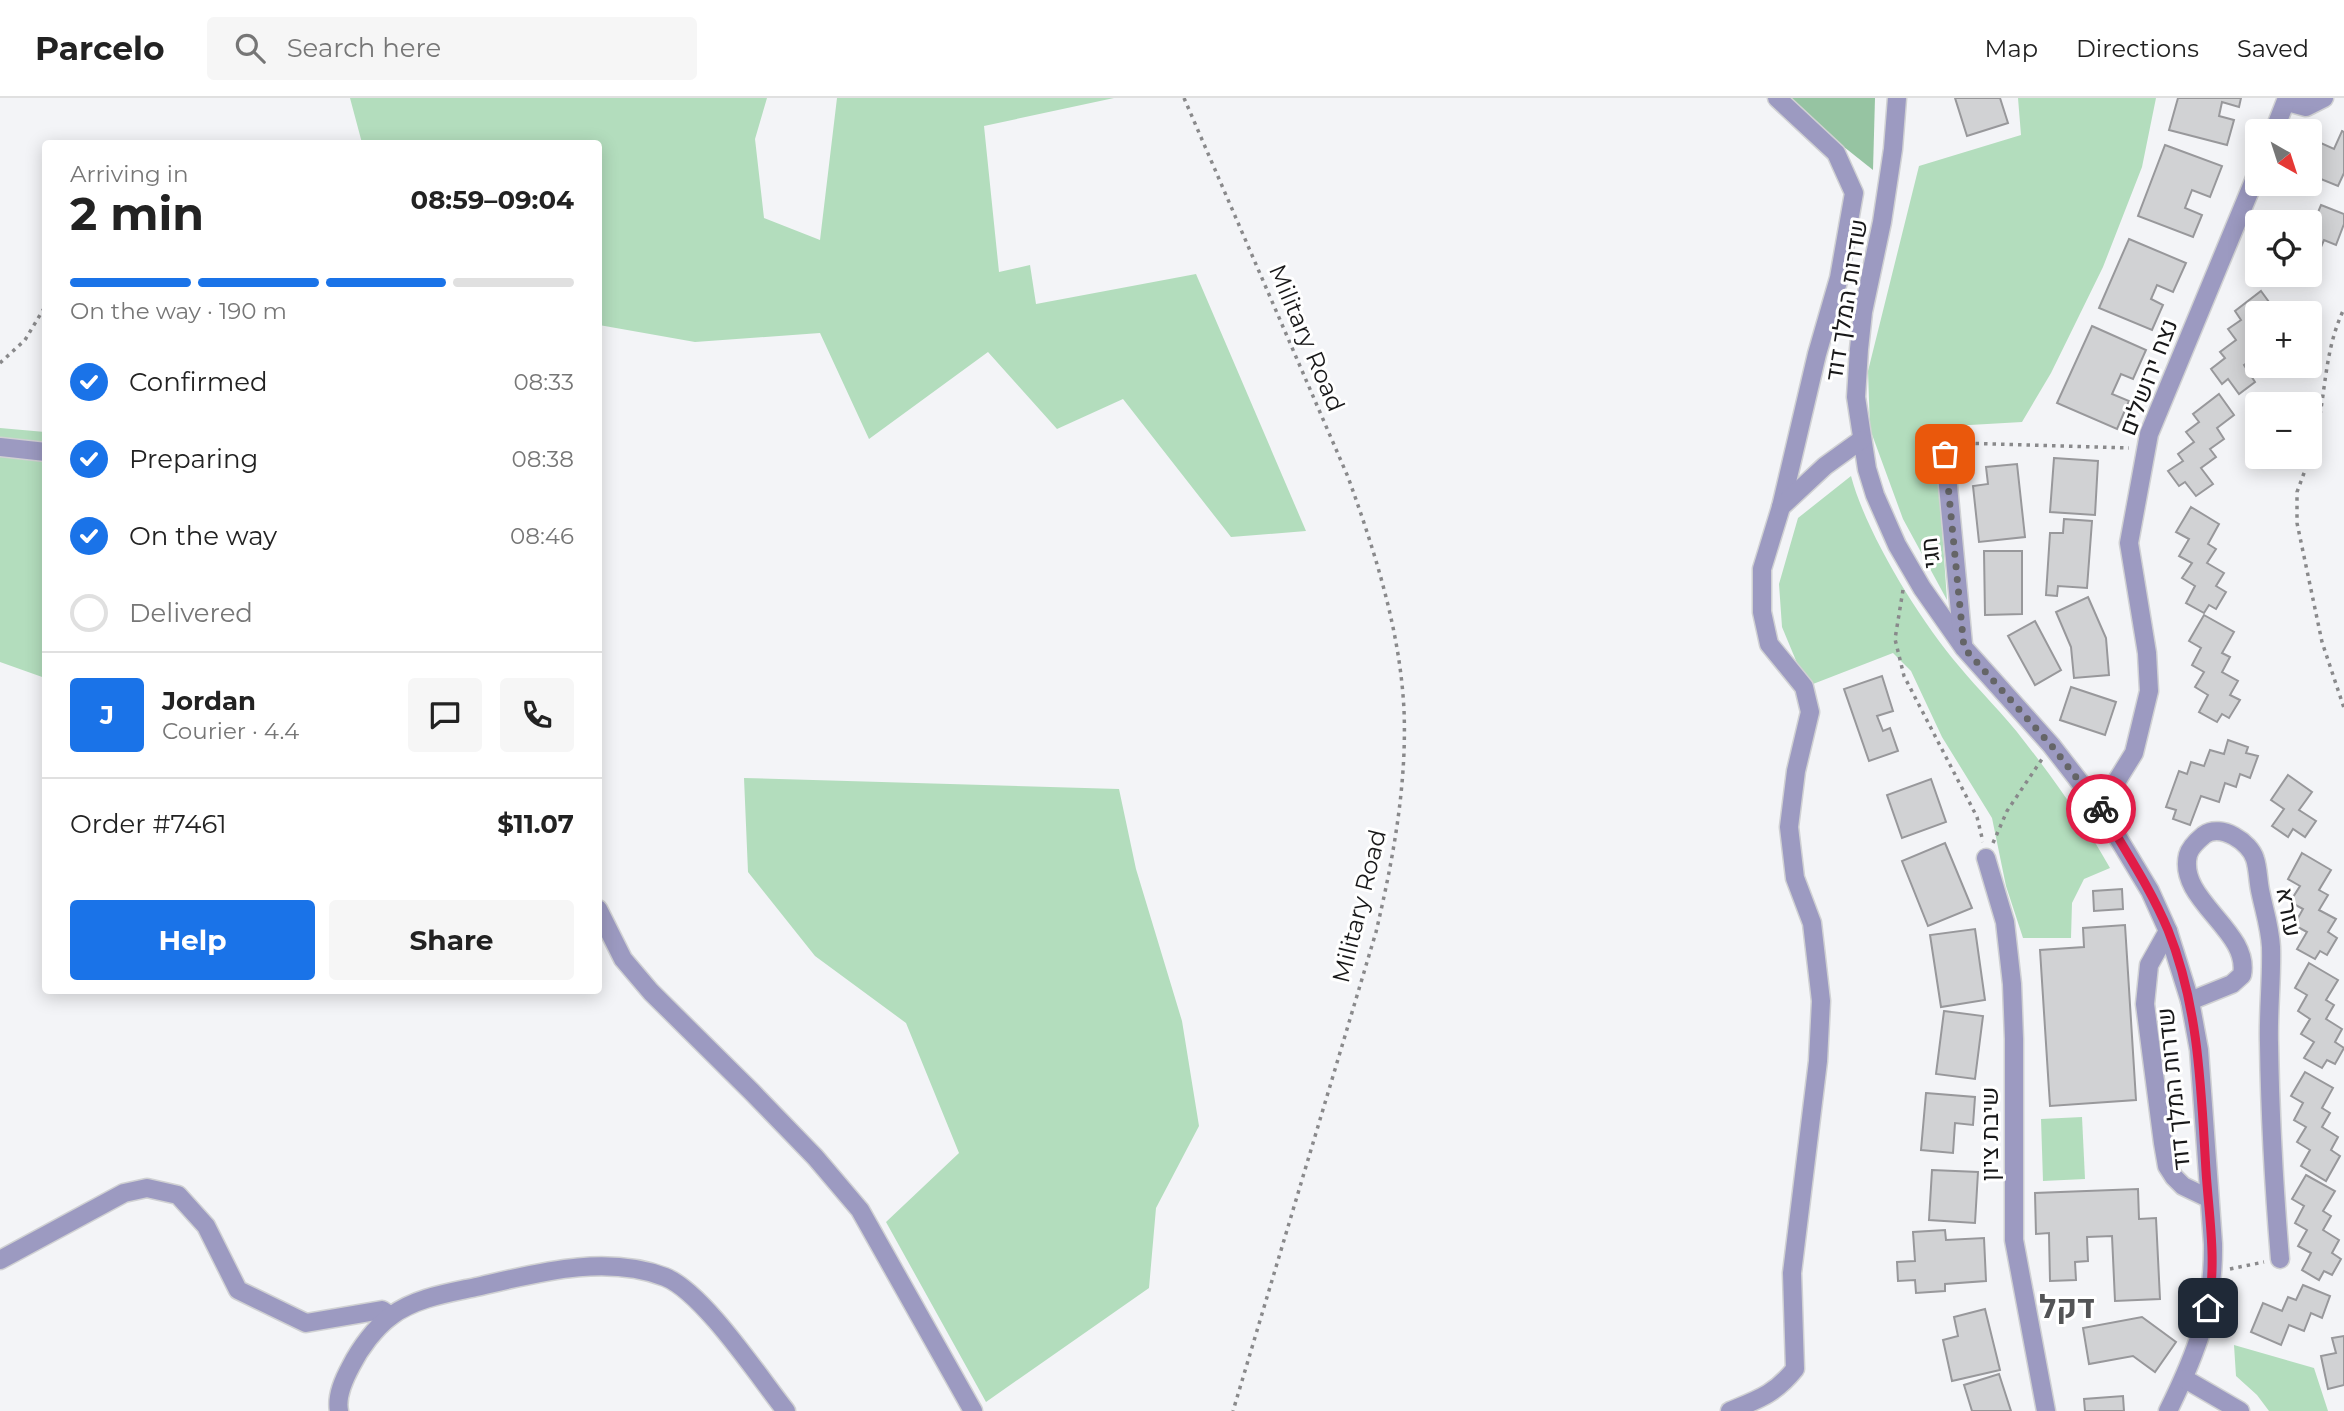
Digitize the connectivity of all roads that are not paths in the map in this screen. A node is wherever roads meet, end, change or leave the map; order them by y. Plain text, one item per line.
1 (1777, 98) edge
2 (1897, 98) edge
3 (2324, 98) edge
4 (2287, 100) edge
5 (2279, 119) edge
6 (2248, 196) edge
7 (1861, 440) junction
8 (0, 447) edge
9 (42, 452) edge
10 (1945, 454) road end
11 (1781, 507) junction
12 (1964, 648) junction
13 (2100, 808) junction
14 (1986, 858) road end
15 (602, 917) edge
16 (2168, 931) junction
17 (2190, 1001) junction
18 (2208, 1198) junction
19 (2280, 1259) road end
20 (0, 1260) edge
21 (391, 1316) junction
22 (2185, 1379) junction
23 (339, 1411) edge
24 (786, 1411) edge
25 (973, 1411) edge
26 (1730, 1411) edge
27 (2046, 1411) edge
28 (2168, 1411) edge
29 (2240, 1411) edge

1 - 11 street
2 - 7 street, שדרות המלך דוד
3 - 4 street
4 - 5 street
6 - 13 street, נצח ירושלים
7 - 11 street
7 - 12 street, שדרות המלך דוד
8 - 9 street
10 - 12 street, חגי
11 - 26 street
12 - 13 street, שדרות המלך דוד
13 - 16 street, שדרות המלך דוד
14 - 27 street, שיבת ציון
15 - 25 street
16 - 17 street, שדרות המלך דוד
16 - 18 street
17 - 18 street, שדרות המלך דוד
17 - 19 street, עזרא
18 - 22 street, שדרות המלך דוד
20 - 21 street
21 - 23 street
21 - 24 street
22 - 28 street, שדרות המלך דוד
22 - 29 street

